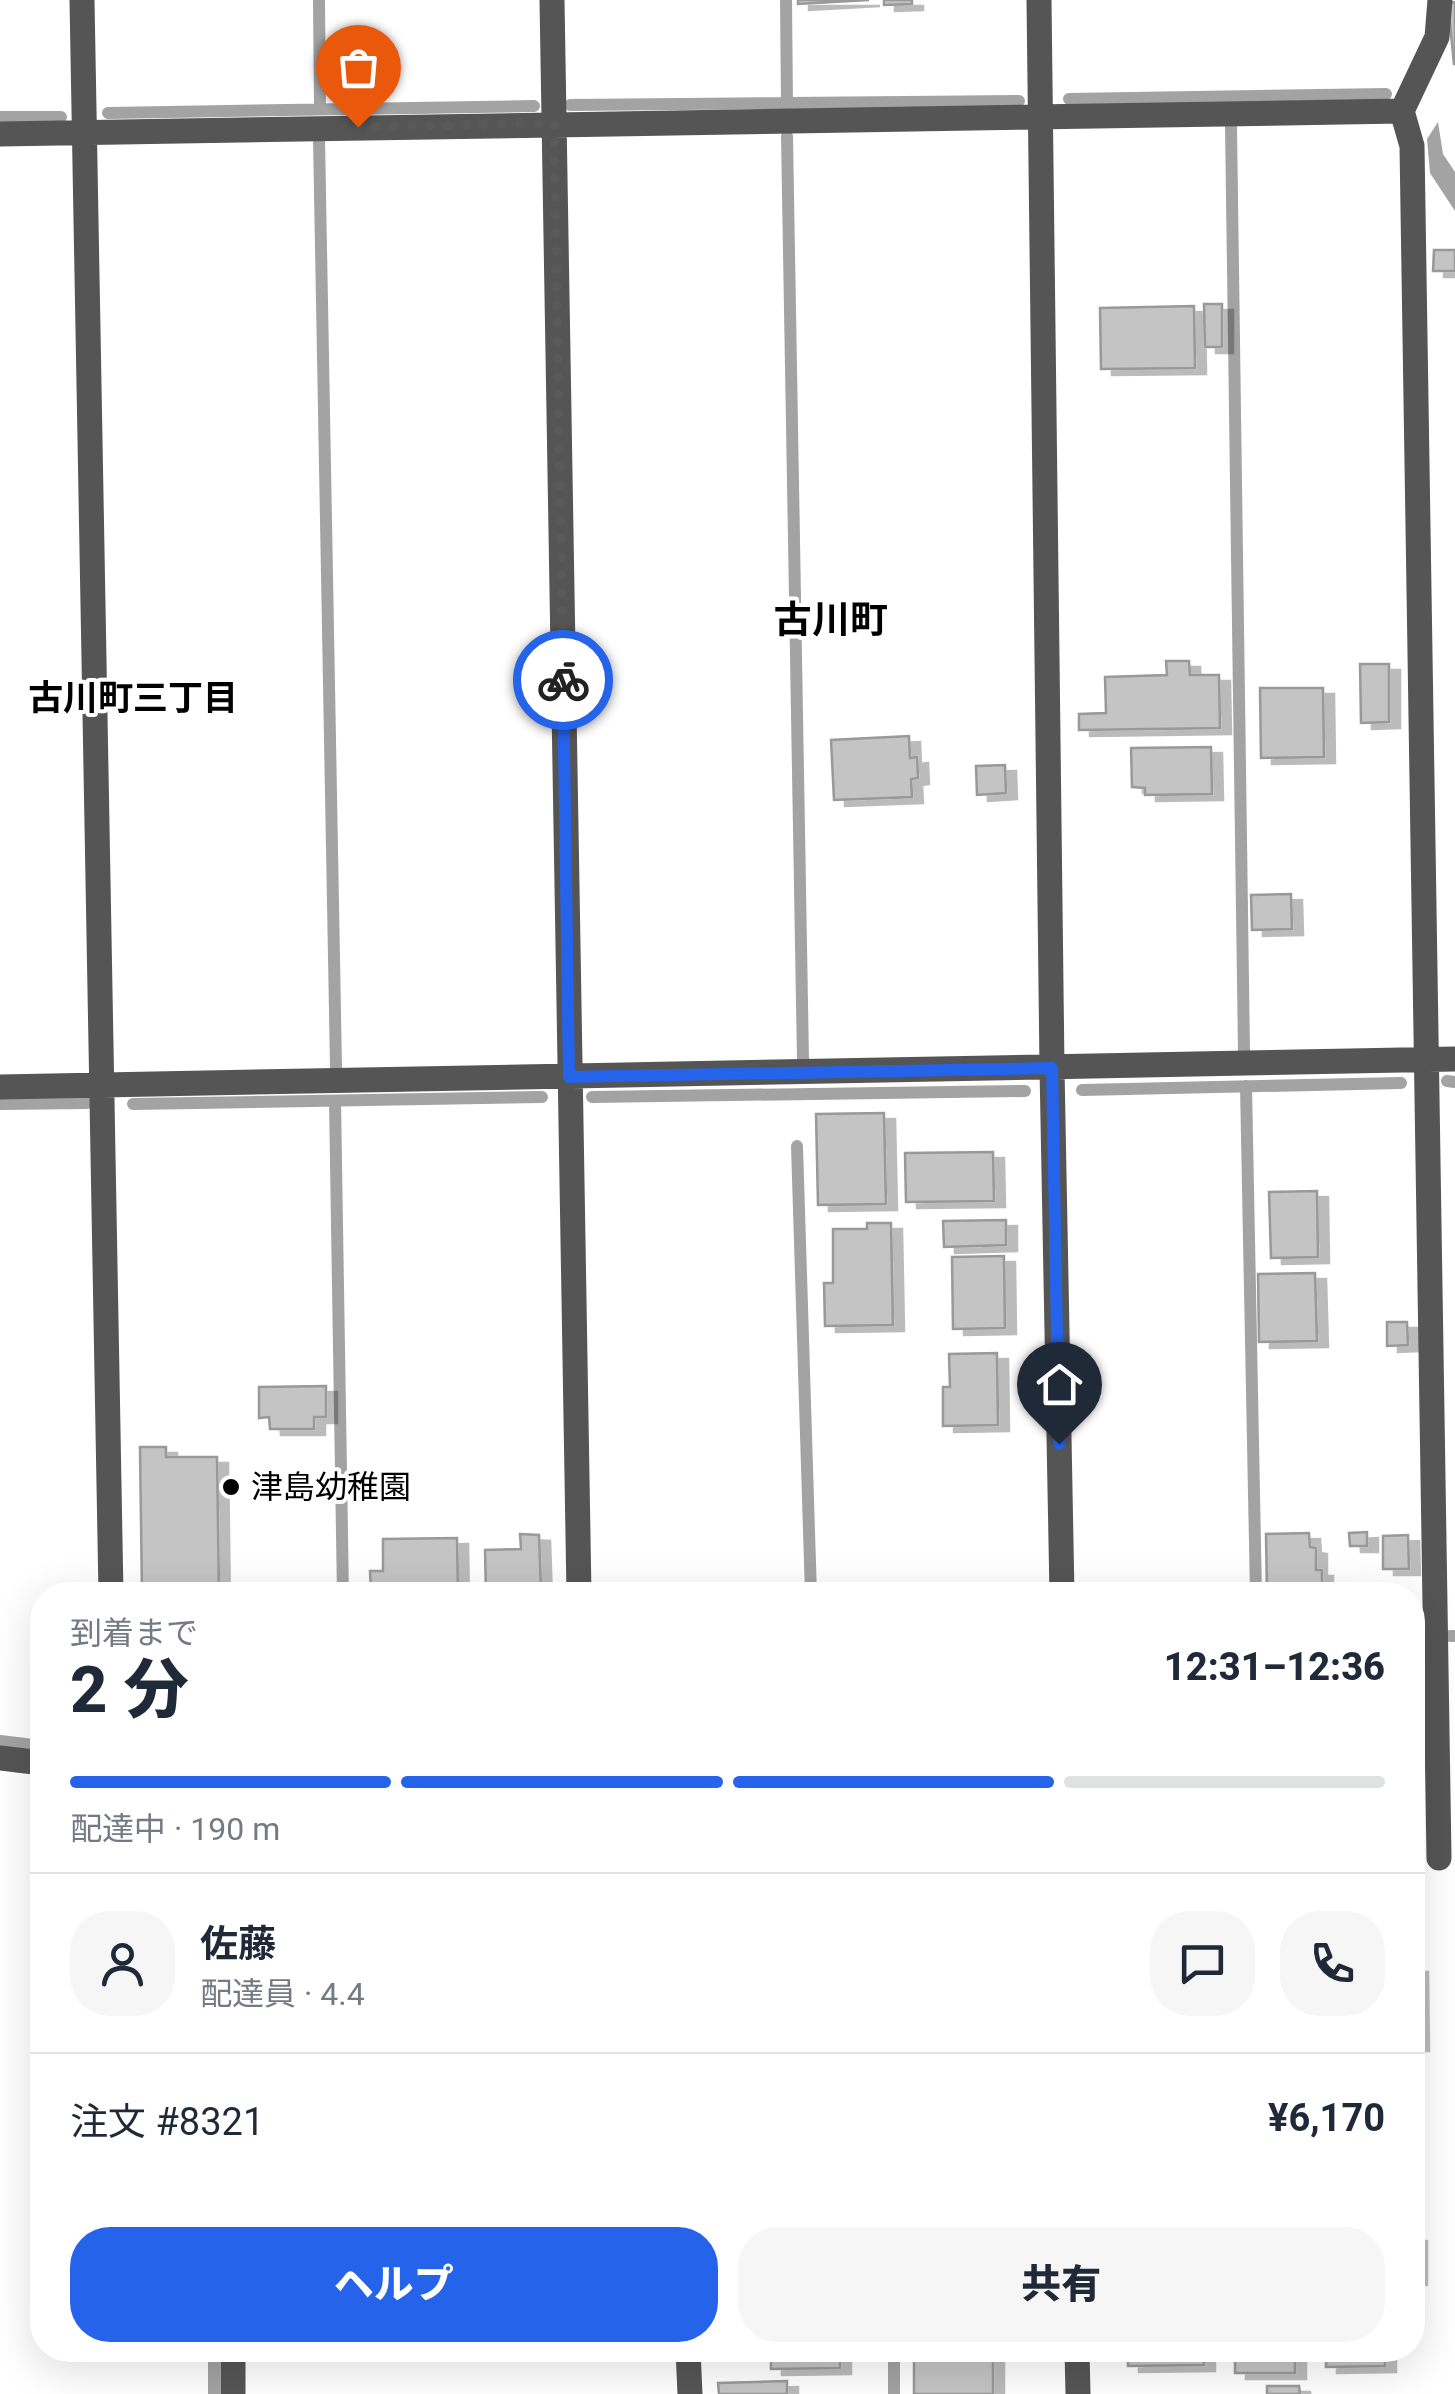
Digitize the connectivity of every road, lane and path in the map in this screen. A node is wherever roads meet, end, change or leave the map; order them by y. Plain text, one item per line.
1 (82, 0) edge
2 (552, 0) edge
3 (1040, 0) edge
4 (1440, 0) edge
5 (1402, 111) junction
6 (1042, 118) junction
7 (554, 123) junction
8 (84, 132) junction
9 (0, 134) edge
10 (1455, 1059) edge
11 (1425, 1060) junction
12 (1052, 1068) junction
13 (569, 1077) junction
14 (102, 1086) junction
15 (0, 1087) edge
16 (112, 1582) edge
17 (579, 1582) edge
18 (1062, 1582) edge
19 (0, 1758) edge
20 (30, 1762) edge
21 (1447, 1858) edge
22 (233, 2362) edge
23 (689, 2362) edge
24 (1078, 2362) edge
25 (233, 2394) edge
26 (690, 2394) edge
27 (1078, 2394) edge

1 - 8 street
2 - 7 street
3 - 6 street
4 - 5 street
5 - 6 street
5 - 11 street
6 - 7 street
6 - 12 street
7 - 8 street
7 - 13 street
8 - 9 street
8 - 14 street
10 - 11 street
11 - 12 street
11 - 21 street
12 - 13 street
12 - 18 street
13 - 14 street
13 - 17 street
14 - 15 street
14 - 16 street
19 - 20 street
22 - 25 street
23 - 26 street
24 - 27 street

